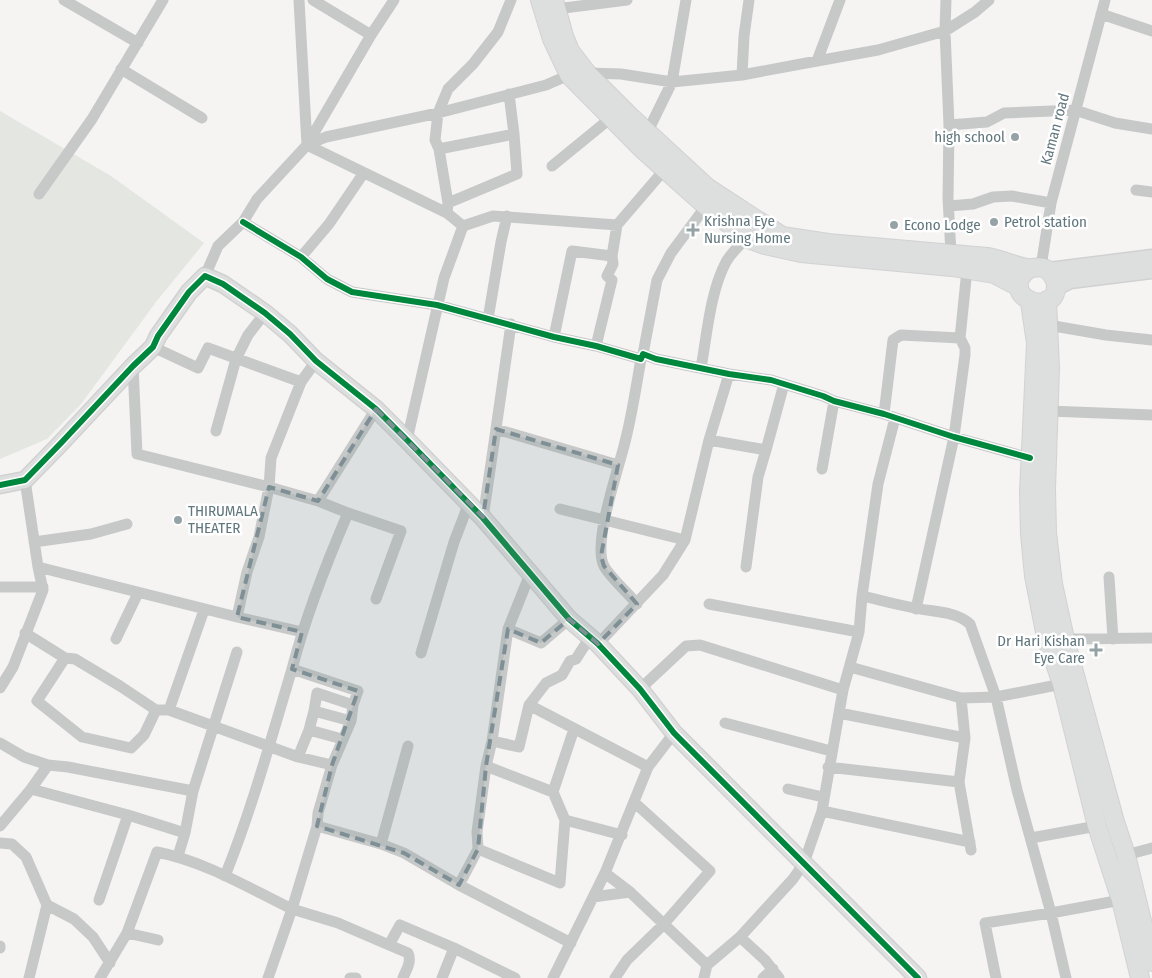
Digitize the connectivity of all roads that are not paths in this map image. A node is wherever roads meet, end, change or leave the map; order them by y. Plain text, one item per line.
1 (64, 0) edge
2 (163, 0) edge
3 (298, 0) edge
4 (313, 0) edge
5 (394, 0) edge
6 (511, 0) edge
7 (540, 0) edge
8 (627, 0) edge
9 (686, 0) edge
10 (749, 0) edge
11 (840, 0) edge
12 (946, 0) edge
13 (989, 0) edge
14 (1105, 0) edge
15 (555, 5) edge
16 (1101, 14) junction
17 (945, 31) junction
18 (1152, 31) edge
19 (371, 35) junction
20 (138, 42) junction
21 (818, 61) junction
22 (121, 69) junction
23 (587, 73) junction
24 (742, 75) junction
25 (569, 76) junction
26 (672, 82) junction
27 (509, 94) junction
28 (1075, 110) junction
29 (438, 113) junction
30 (612, 117) junction
31 (202, 118) dead end
32 (949, 125) junction
33 (1152, 129) edge
34 (648, 131) junction
35 (514, 134) junction
36 (307, 146) junction
37 (439, 149) junction
38 (552, 166) dead end
39 (665, 169) junction
40 (363, 174) junction
41 (1136, 190) dead end
42 (1152, 192) edge
43 (39, 194) dead end
44 (1051, 203) junction
45 (706, 206) junction
46 (948, 206) junction
47 (448, 208) junction
48 (507, 216) junction
49 (243, 222) junction
50 (616, 225) junction
51 (463, 226) junction
52 (746, 238) junction
53 (951, 254) junction
54 (612, 256) junction
55 (301, 257) junction
56 (1152, 258) edge
57 (967, 270) junction
58 (1152, 270) edge
59 (205, 276) junction
60 (1042, 283) junction
61 (437, 305) junction
62 (265, 313) junction
63 (488, 320) junction
64 (511, 324) junction
65 (1048, 325) junction
66 (554, 337) junction
67 (960, 338) junction
68 (1152, 340) edge
69 (596, 346) junction
70 (153, 347) junction
71 (642, 356) junction
72 (236, 359) junction
73 (316, 361) junction
74 (133, 366) junction
75 (701, 368) junction
76 (729, 374) junction
77 (301, 382) junction
78 (784, 384) junction
79 (834, 401) junction
80 (376, 409) junction
81 (1049, 411) junction
82 (1152, 415) edge
83 (890, 416) junction
84 (496, 429) junction
85 (216, 431) dead end
86 (954, 437) junction
87 (407, 440) junction
88 (709, 440) junction
89 (766, 450) junction
90 (1030, 458) junction
91 (618, 465) junction
92 (822, 469) dead end
93 (25, 480) junction
94 (0, 485) edge
95 (269, 487) junction
96 (318, 501) junction
97 (469, 503) junction
98 (560, 509) dead end
99 (348, 513) junction
100 (483, 518) junction
101 (605, 521) junction
102 (127, 524) dead end
103 (685, 540) junction
104 (34, 542) junction
105 (746, 566) dead end
106 (38, 567) junction
107 (530, 574) junction
108 (1109, 577) dead end
109 (0, 587) edge
110 (44, 587) junction
111 (138, 593) junction
112 (862, 596) junction
113 (376, 600) dead end
114 (637, 604) junction
115 (709, 604) dead end
116 (916, 609) junction
117 (204, 610) junction
118 (237, 617) junction
119 (569, 619) junction
120 (508, 629) junction
121 (302, 632) junction
122 (859, 632) junction
123 (25, 633) junction
124 (1152, 638) edge
125 (116, 639) dead end
126 (1065, 639) junction
127 (1113, 639) junction
128 (594, 640) junction
129 (237, 652) dead end
130 (421, 653) dead end
131 (64, 658) junction
132 (850, 667) junction
133 (292, 669) junction
134 (1062, 684) junction
135 (0, 688) edge
136 (640, 689) junction
137 (842, 690) junction
138 (996, 697) junction
139 (961, 698) junction
140 (352, 705) junction
141 (529, 706) junction
142 (156, 710) junction
143 (169, 710) junction
144 (314, 710) junction
145 (839, 714) junction
146 (351, 721) junction
147 (725, 723) dead end
148 (212, 726) junction
149 (574, 729) junction
150 (309, 730) junction
151 (674, 733) junction
152 (965, 738) junction
153 (342, 739) junction
154 (492, 741) junction
155 (0, 743) edge
156 (268, 746) junction
157 (408, 746) dead end
158 (831, 751) junction
159 (298, 757) junction
160 (48, 765) junction
161 (332, 765) junction
162 (486, 766) junction
163 (648, 767) junction
164 (828, 767) junction
165 (958, 782) junction
166 (31, 789) junction
167 (788, 789) dead end
168 (193, 791) junction
169 (553, 792) junction
170 (823, 798) junction
171 (635, 803) junction
172 (822, 811) junction
173 (128, 815) junction
174 (565, 820) junction
175 (0, 826) edge
176 (317, 826) junction
177 (1097, 826) junction
178 (185, 833) junction
179 (622, 835) junction
180 (1031, 838) junction
181 (0, 843) edge
182 (381, 844) junction
183 (1152, 848) edge
184 (478, 849) junction
185 (1126, 855) junction
186 (178, 856) junction
187 (804, 863) junction
188 (605, 873) junction
189 (225, 876) junction
190 (459, 885) junction
191 (630, 892) junction
192 (593, 897) junction
193 (99, 900) dead end
194 (1121, 900) junction
195 (47, 906) junction
196 (292, 909) junction
197 (1051, 913) junction
198 (664, 926) junction
199 (127, 933) junction
200 (740, 937) junction
201 (158, 940) dead end
202 (571, 943) junction
203 (389, 945) junction
204 (454, 948) junction
205 (1152, 962) edge
206 (110, 963) junction
207 (707, 966) junction
208 (776, 974) edge
209 (29, 978) edge
210 (100, 978) edge
211 (268, 978) edge
212 (350, 978) edge
213 (356, 978) edge
214 (403, 978) edge
215 (442, 978) edge
216 (515, 978) edge
217 (553, 978) edge
218 (615, 978) edge
219 (704, 978) edge
220 (763, 978) edge
221 (918, 978) edge
222 (996, 978) edge
223 (1066, 978) edge
224 (1140, 978) edge

1 - 20 street
2 - 20 street
3 - 36 street
4 - 19 street
5 - 19 street
6 - 29 street
7 - 25 main road
8 - 15 street
9 - 26 street
10 - 24 street
11 - 21 street
12 - 17 street
13 - 17 street
14 - 16 street, Kaman road
15 - 23 main road
16 - 18 street
16 - 28 street, Kaman road
17 - 21 street
17 - 32 street
19 - 36 street
20 - 22 street
21 - 24 street
22 - 31 street
22 - 43 street
23 - 26 street
23 - 34 main road
24 - 26 street
25 - 27 street
25 - 30 main road
26 - 34 street
27 - 29 street
27 - 35 street
28 - 32 street
28 - 33 street
28 - 44 street, Kaman road
29 - 36 street
29 - 37 street
30 - 38 street
30 - 39 main road
32 - 46 street
34 - 53 main road
35 - 37 street
35 - 47 street
36 - 40 street
36 - 49 street
37 - 47 street
39 - 45 main road
39 - 50 street
40 - 47 street
40 - 55 street
41 - 42 street
44 - 46 street
44 - 60 street, Kaman road
45 - 52 main road
45 - 71 street
46 - 53 street
47 - 51 street
48 - 50 street
48 - 51 street
48 - 63 street
49 - 55 street
49 - 59 street
50 - 54 street
51 - 61 street
52 - 57 main road
52 - 75 street
53 - 60 main road
54 - 66 street
54 - 69 street
55 - 61 street
56 - 60 street
57 - 60 main road
57 - 67 street
58 - 60 street
59 - 62 street
59 - 70 street
60 - 65 main road
60 - 90 main road
61 - 63 street
61 - 87 street
62 - 72 street
62 - 73 street
63 - 64 street
64 - 66 street
64 - 84 street
65 - 68 street
65 - 81 main road
66 - 69 street
67 - 83 street
67 - 86 street
69 - 71 street
70 - 72 street
70 - 74 street
71 - 75 street
71 - 91 street
72 - 77 street
72 - 85 street
73 - 77 street
73 - 80 street
74 - 93 street
74 - 95 street
75 - 76 street
76 - 78 street
76 - 88 street
77 - 95 street
78 - 79 street
78 - 89 street
79 - 83 street
79 - 92 street
80 - 87 street
80 - 96 street
81 - 82 street
81 - 126 main road
83 - 86 street
83 - 112 street
84 - 91 street
84 - 100 street
86 - 90 street
86 - 116 street
87 - 97 street
88 - 89 street
88 - 103 street
89 - 105 street
90 - 134 main road
91 - 101 street
93 - 94 street
93 - 104 street
95 - 96 street
95 - 118 street
96 - 99 street
97 - 100 street
97 - 130 street
98 - 101 street
99 - 113 street
99 - 121 street
100 - 107 street
101 - 103 street
101 - 114 street
102 - 104 street
103 - 114 street
104 - 106 street
106 - 110 street
106 - 111 street
107 - 119 street
107 - 120 street
108 - 127 street
109 - 110 street
110 - 123 street
111 - 117 street
111 - 125 street
112 - 116 street
112 - 122 street
114 - 128 street
115 - 122 street
116 - 138 street
117 - 118 street
117 - 143 street
118 - 121 street
119 - 120 street
119 - 128 street
120 - 154 street
121 - 133 street
122 - 132 street
123 - 131 street
123 - 135 street
124 - 127 street
126 - 127 street
126 - 185 main road
128 - 136 street
128 - 141 street
129 - 148 street
131 - 142 street
131 - 142 street
132 - 137 street
132 - 139 street
133 - 140 street
133 - 156 street
134 - 138 street
134 - 177 main road
136 - 137 street
136 - 151 street
137 - 145 street
138 - 139 street
138 - 180 street
139 - 152 street
140 - 144 street
140 - 146 street
141 - 149 street
141 - 154 street
142 - 143 street
143 - 148 street
144 - 146 street
144 - 150 street
145 - 152 street
145 - 158 street
146 - 153 street
147 - 158 street
148 - 156 street
148 - 168 street
149 - 163 street
149 - 169 street
150 - 153 street
150 - 159 street
151 - 163 street
151 - 187 street
152 - 165 street
153 - 161 street
154 - 162 street
155 - 160 street
156 - 159 street
156 - 189 street
157 - 182 street
158 - 164 street
159 - 161 street
160 - 166 street
160 - 168 street
161 - 176 street
162 - 169 street
162 - 184 street
163 - 171 street
164 - 165 street
164 - 170 street
165 - 172 street
166 - 173 street
166 - 175 street
167 - 170 street
168 - 178 street
169 - 174 street
170 - 172 street
171 - 179 street
171 - 198 street
172 - 187 street
173 - 178 street
173 - 193 street
174 - 179 street
174 - 184 street
176 - 182 street
176 - 196 street
177 - 180 street
177 - 194 main road
178 - 186 street
179 - 188 street
180 - 197 street
181 - 195 street
182 - 190 street
183 - 185 street
184 - 190 street
185 - 205 main road
186 - 189 street
186 - 199 street
187 - 200 street
187 - 221 street
188 - 191 street
188 - 192 street
189 - 196 street
190 - 202 street
191 - 192 street
191 - 198 street
192 - 202 street
194 - 197 street
194 - 224 main road
195 - 206 street
195 - 209 street
196 - 203 street
196 - 211 street
197 - 222 street
197 - 223 street
198 - 207 street
198 - 218 street
199 - 201 street
199 - 206 street
200 - 207 street
200 - 208 street
202 - 217 street
203 - 204 street
203 - 214 street
204 - 215 street
204 - 216 street
206 - 210 street
207 - 219 street
208 - 220 street
212 - 213 street

